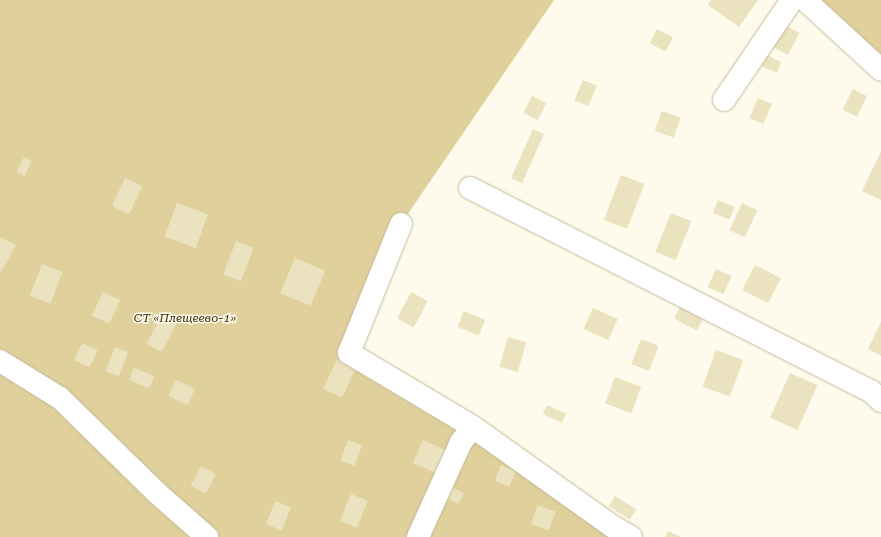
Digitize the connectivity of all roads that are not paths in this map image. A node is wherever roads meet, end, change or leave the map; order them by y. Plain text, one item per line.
1 (792, 0) edge
2 (805, 0) edge
3 (881, 70) edge
4 (724, 100) dead end
5 (470, 188) dead end
6 (402, 224) dead end
7 (0, 361) edge
8 (881, 400) edge
9 (473, 427) junction
10 (207, 537) edge
11 (418, 537) edge
12 (631, 537) edge

1 - 4 street
2 - 3 street
5 - 8 street
6 - 9 street
7 - 10 street
9 - 11 street
9 - 12 street

